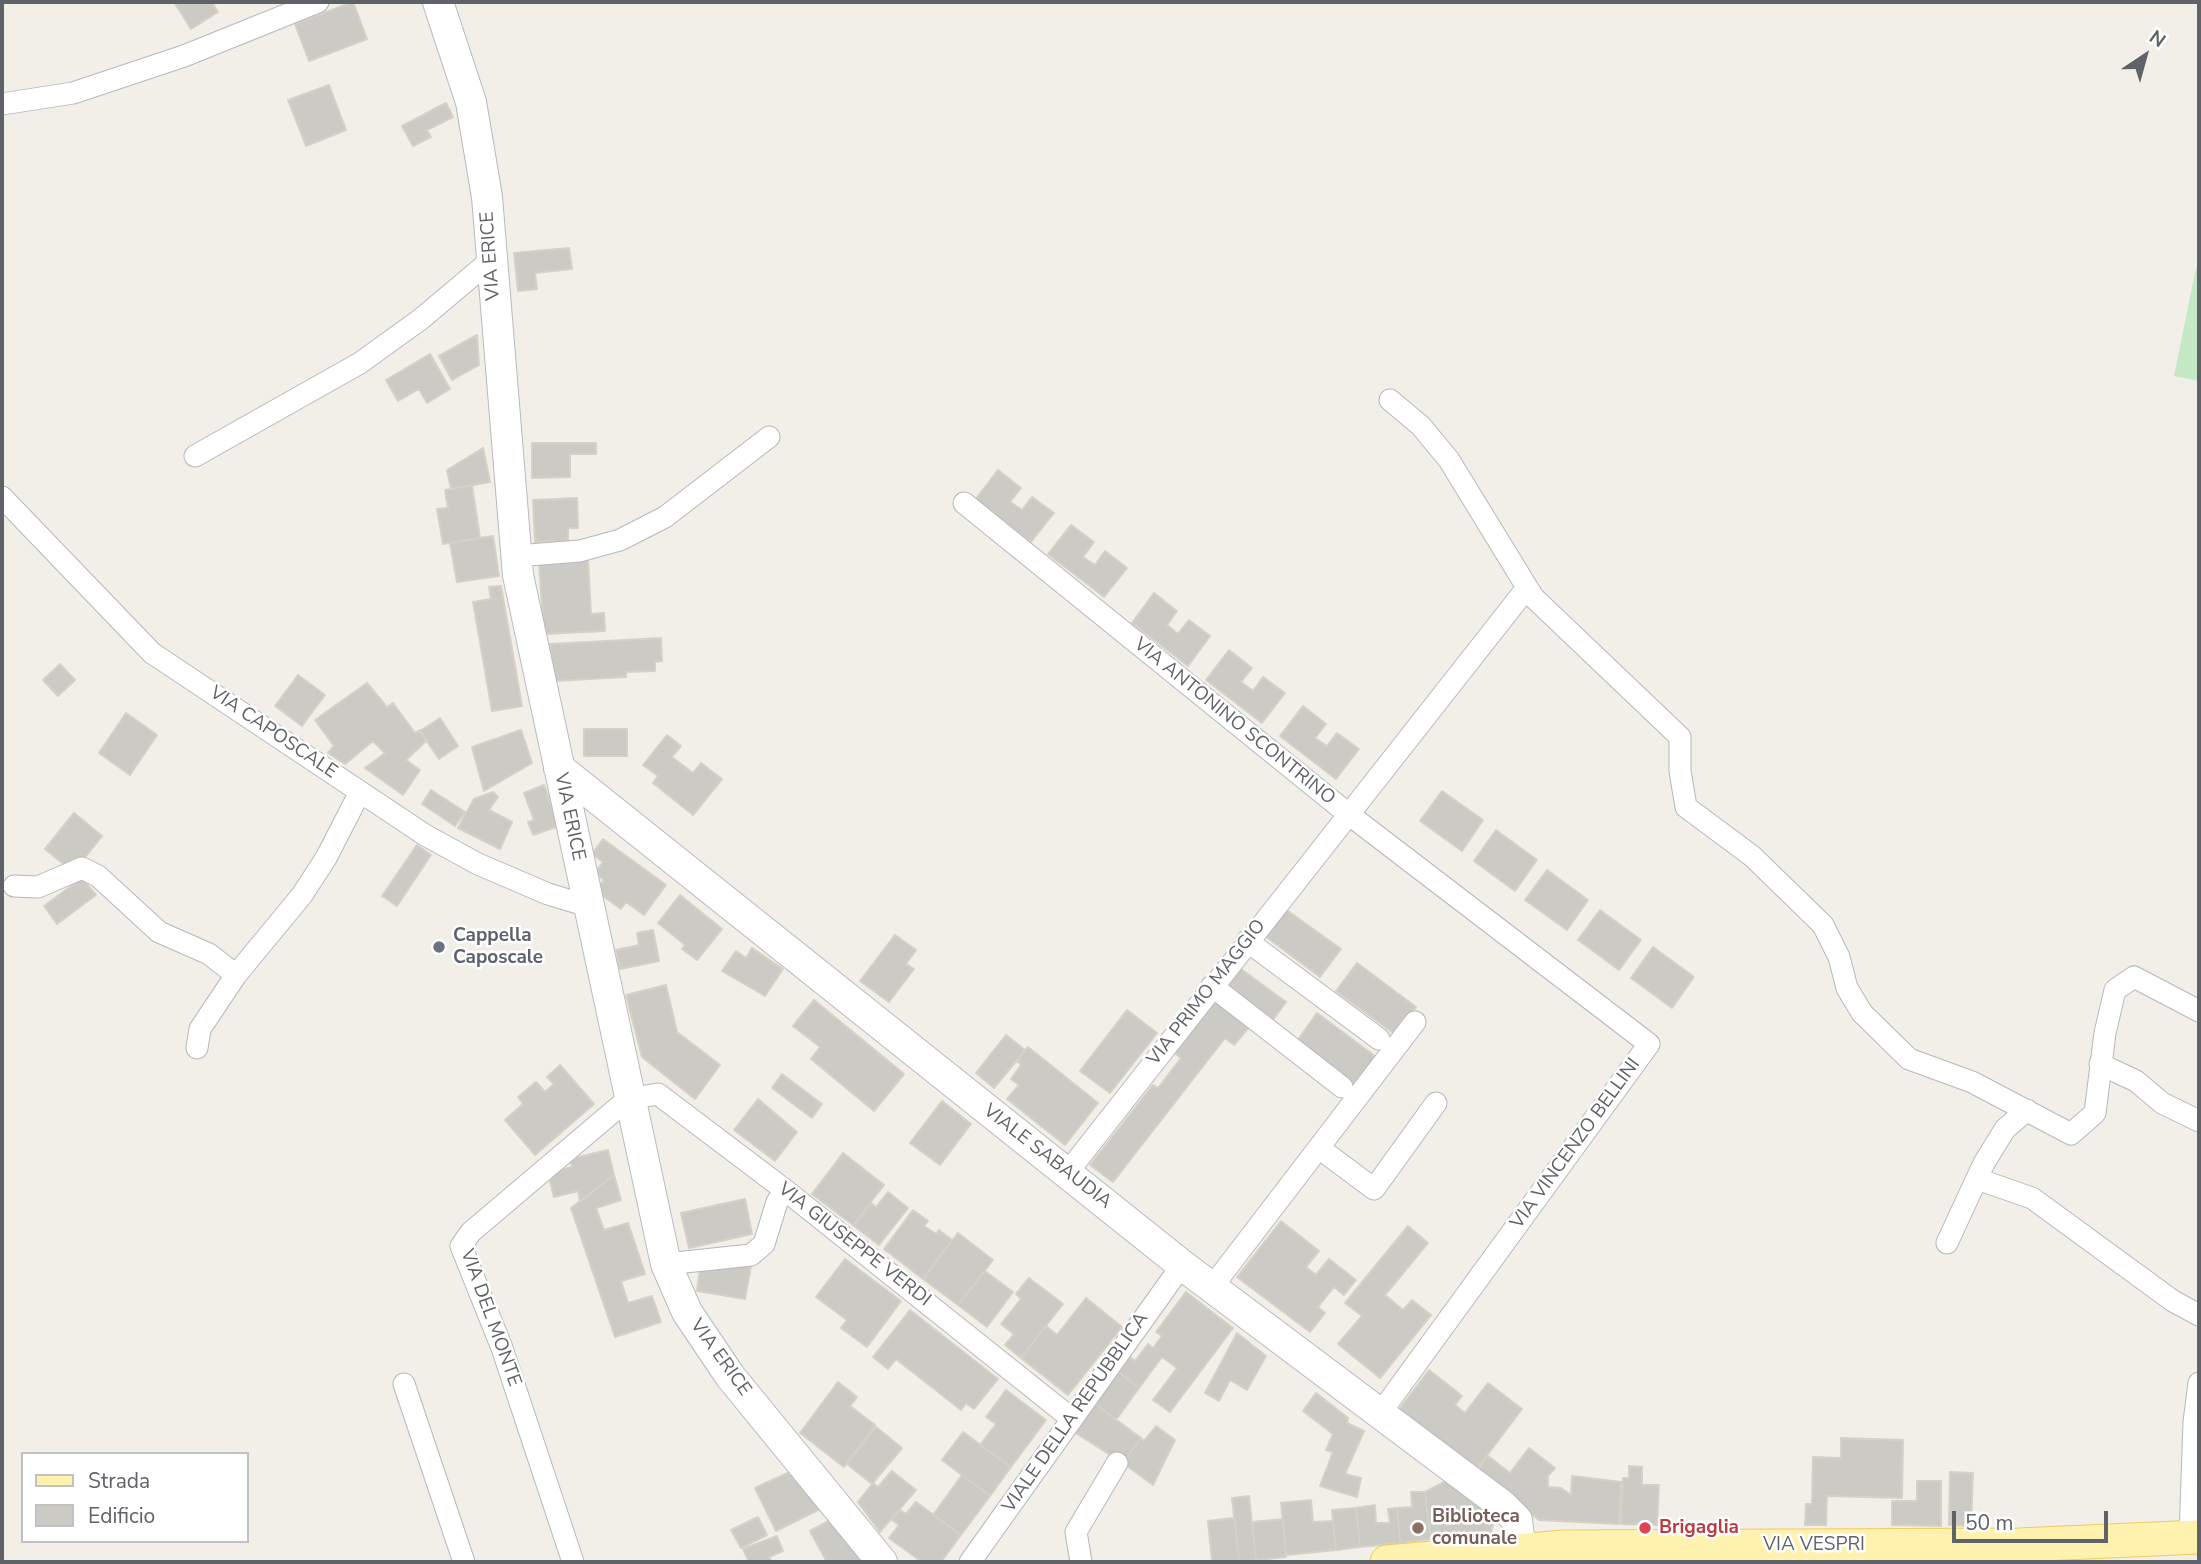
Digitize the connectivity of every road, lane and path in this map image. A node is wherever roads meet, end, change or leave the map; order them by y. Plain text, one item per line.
1 (318, 2) edge
2 (438, 2) edge
3 (2, 104) edge
4 (491, 260) junction
5 (1390, 400) dead end
6 (769, 437) dead end
7 (194, 456) dead end
8 (2, 497) edge
9 (964, 503) dead end
10 (516, 556) junction
11 (1526, 589) junction
12 (559, 768) junction
13 (360, 792) junction
14 (1347, 813) junction
15 (15, 886) dead end
16 (588, 906) junction
17 (1247, 941) junction
18 (236, 975) junction
19 (1212, 986) junction
20 (2199, 1011) edge
21 (1415, 1022) dead end
22 (1378, 1040) dead end
23 (197, 1048) dead end
24 (2100, 1064) junction
25 (1342, 1087) dead end
26 (628, 1099) junction
27 (1436, 1103) dead end
28 (2027, 1110) junction
29 (2199, 1121) edge
30 (1319, 1147) junction
31 (1067, 1173) junction
32 (1978, 1179) junction
33 (785, 1190) junction
34 (1947, 1243) dead end
35 (666, 1264) junction
36 (1182, 1265) junction
37 (1212, 1287) junction
38 (2199, 1315) edge
39 (2199, 1383) edge
40 (404, 1384) dead end
41 (1379, 1415) junction
42 (1072, 1419) junction
43 (1117, 1463) dead end
44 (2195, 1537) edge
45 (1892, 1554) edge
46 (1522, 1556) edge
47 (464, 1562) edge
48 (573, 1562) edge
49 (882, 1562) edge
50 (970, 1562) edge
51 (1081, 1562) edge
52 (1387, 1562) edge

1 - 3 street
2 - 4 street, VIA ERICE
4 - 7 street
4 - 10 street, VIA ERICE
5 - 11 street
6 - 10 street
8 - 13 street, VIA CAPOSCALE
9 - 14 street, VIA ANTONINO SCONTRINO
10 - 12 street, VIA ERICE
11 - 14 street, VIA ANTONINO SCONTRINO
11 - 28 street
12 - 16 street, VIA ERICE
12 - 31 street, VIALE SABAUDIA
13 - 16 street, VIA CAPOSCALE
13 - 18 street
14 - 17 street, VIA PRIMO MAGGIO
14 - 41 street, VIA VINCENZO BELLINI
15 - 18 street
16 - 26 street, VIA ERICE
17 - 19 street, VIA PRIMO MAGGIO
17 - 22 street
18 - 23 street
19 - 25 street
19 - 31 street, VIA PRIMO MAGGIO
20 - 24 street
21 - 30 street
24 - 28 street
24 - 29 street
26 - 33 street, VIA GIUSEPPE VERDI
26 - 35 street, VIA ERICE
26 - 48 street, VIA DEL MONTE
27 - 30 street
28 - 32 street
30 - 37 street
31 - 36 street, VIALE SABAUDIA
32 - 34 street
32 - 38 street
33 - 35 street
33 - 42 street, VIA GIUSEPPE VERDI
35 - 49 street, VIA ERICE
36 - 37 street, VIALE SABAUDIA
36 - 42 street, VIALE DELLA REPUBBLICA
37 - 41 street, VIALE SABAUDIA
39 - 44 street
40 - 47 street
41 - 46 street, VIALE SABAUDIA
42 - 50 street, VIALE DELLA REPUBBLICA
43 - 51 street
44 - 45 main road, VIA VESPRI
45 - 46 main road, VIA VESPRI
46 - 52 main road, VIA VESPRI

